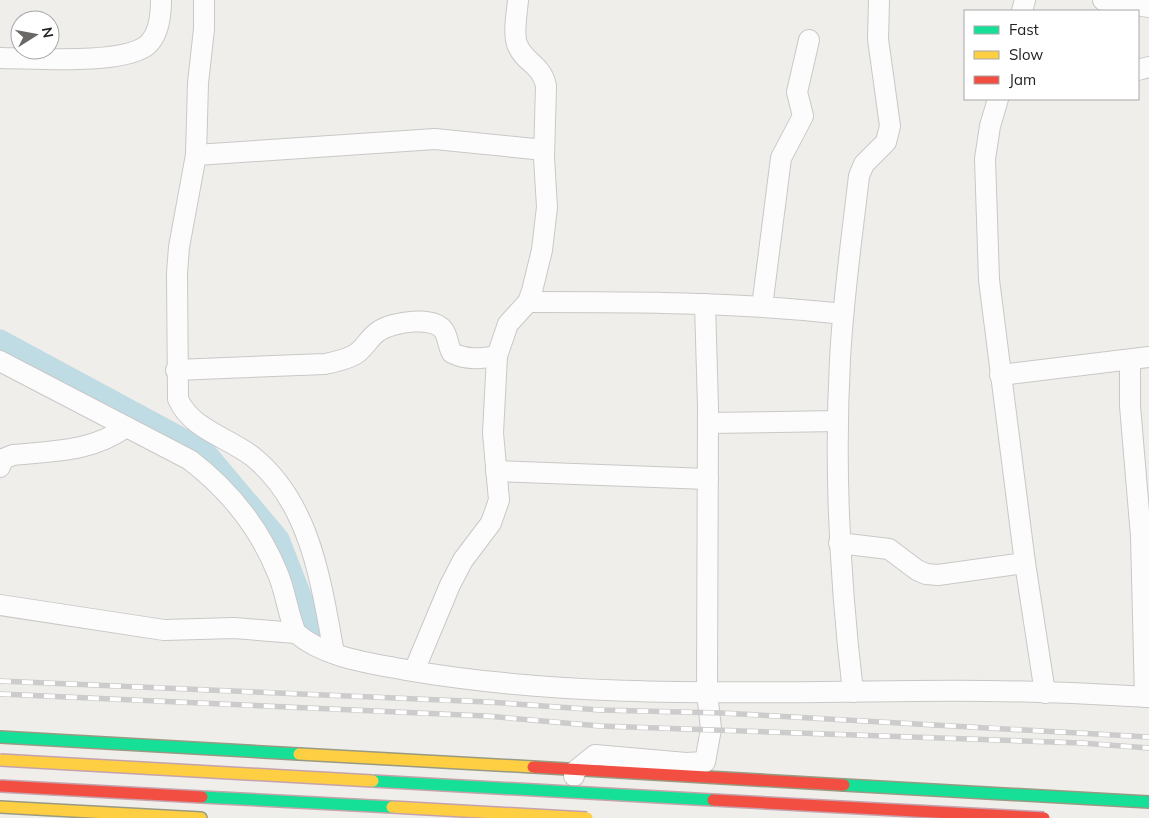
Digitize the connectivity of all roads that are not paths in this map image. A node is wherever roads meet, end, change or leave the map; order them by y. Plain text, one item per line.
1 (161, 0) edge
2 (204, 0) edge
3 (518, 0) edge
4 (880, 0) edge
5 (1103, 0) edge
6 (1149, 7) edge
7 (809, 40) dead end
8 (0, 58) edge
9 (998, 100) edge
10 (544, 150) junction
11 (196, 155) junction
12 (528, 302) junction
13 (705, 304) junction
14 (762, 306) junction
15 (843, 314) junction
16 (496, 356) junction
17 (1139, 359) edge
18 (0, 361) edge
19 (176, 370) junction
20 (1000, 375) junction
21 (838, 421) junction
22 (708, 423) junction
23 (126, 427) junction
24 (0, 467) edge
25 (496, 471) junction
26 (708, 479) junction
27 (839, 543) junction
28 (1025, 563) junction
29 (1145, 570) edge
30 (0, 605) edge
31 (313, 643) junction
32 (414, 671) junction
33 (706, 692) junction
34 (854, 692) junction
35 (1045, 693) junction
36 (1147, 697) edge
37 (0, 737) edge
38 (0, 760) edge
39 (574, 771) junction
40 (0, 786) edge
41 (1149, 802) edge
42 (0, 807) edge
43 (164, 817) edge
44 (201, 818) edge
45 (571, 818) edge
46 (586, 818) edge
47 (1044, 818) edge

1 - 8 street
2 - 11 street
3 - 10 street
4 - 15 street
5 - 6 street
7 - 14 street
9 - 20 street
10 - 11 street
10 - 12 street
11 - 19 street
12 - 13 street
12 - 16 street
13 - 14 street
13 - 22 street
14 - 15 street
15 - 21 street
16 - 19 street
16 - 25 street
17 - 20 street
17 - 29 street
18 - 23 street
19 - 31 street
20 - 28 street
21 - 22 street
21 - 27 street
22 - 26 street
23 - 24 street
23 - 31 street
25 - 26 street
25 - 32 street
26 - 33 street
27 - 28 street
27 - 34 street
28 - 35 street
29 - 36 street
30 - 31 street
31 - 32 street
32 - 33 street
33 - 34 street
33 - 39 street
34 - 35 street
35 - 36 street
37 - 39 main road
38 - 47 main road, bridge
39 - 41 main road
39 - 45 street
40 - 46 main road, bridge
42 - 43 main road
43 - 44 main road

